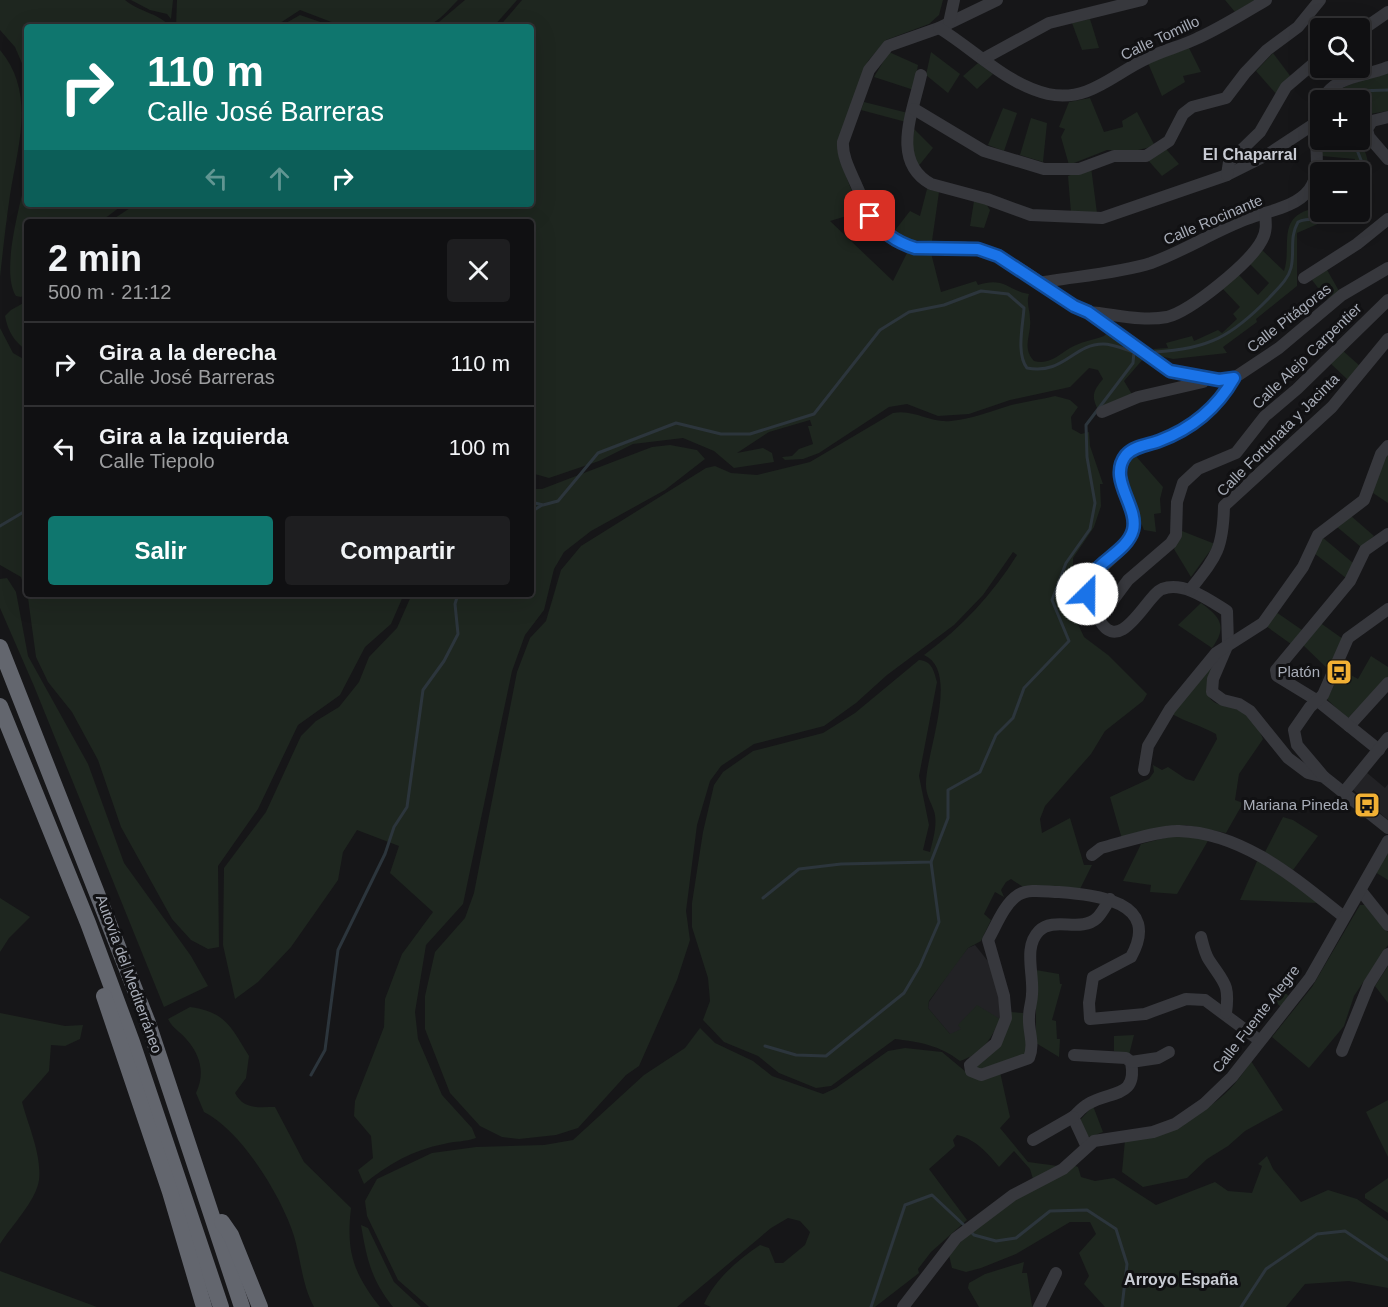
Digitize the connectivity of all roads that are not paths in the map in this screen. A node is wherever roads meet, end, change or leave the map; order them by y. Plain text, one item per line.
1 (954, 0) edge
2 (997, 0) edge
3 (1142, 0) edge
4 (1266, 0) edge
5 (1320, 0) edge
6 (1388, 12) edge
7 (1370, 24) edge
8 (944, 26) junction
9 (983, 59) junction
10 (1310, 67) edge
11 (1388, 67) edge
12 (921, 75) dead end
13 (1329, 90) edge
14 (914, 110) junction
15 (1388, 117) edge
16 (1310, 127) edge
17 (1316, 150) edge
18 (1388, 159) edge
19 (1227, 175) junction
20 (1265, 213) junction
21 (1388, 219) edge
22 (1388, 268) edge
23 (1304, 278) dead end
24 (1038, 283) junction
25 (1388, 300) edge
26 (1088, 312) junction
27 (1388, 339) edge
28 (1234, 378) junction
29 (1219, 380) junction
30 (1102, 412) dead end
31 (1388, 446) edge
32 (1388, 534) edge
33 (1190, 590) junction
34 (1388, 609) edge
35 (1099, 619) junction
36 (1228, 644) junction
37 (0, 647) edge
38 (1388, 683) edge
39 (1318, 701) junction
40 (0, 706) edge
41 (1349, 726) junction
42 (1388, 738) edge
43 (1379, 750) junction
44 (1144, 770) dead end
45 (1324, 777) junction
46 (1344, 792) junction
47 (1388, 828) edge
48 (1388, 841) edge
49 (1092, 855) dead end
50 (1361, 891) junction
51 (1110, 899) junction
52 (1344, 917) junction
53 (88, 922) junction
54 (1388, 925) edge
55 (1201, 938) dead end
56 (1388, 954) edge
57 (1226, 1013) junction
58 (1259, 1040) junction
59 (1342, 1051) dead end
60 (1169, 1052) dead end
61 (1074, 1055) dead end
62 (1131, 1062) junction
63 (1073, 1117) junction
64 (1033, 1140) dead end
65 (1086, 1145) junction
66 (211, 1207) junction
67 (1056, 1273) dead end
68 (204, 1307) edge
69 (221, 1307) edge
70 (242, 1307) edge
71 (260, 1307) edge
72 (903, 1307) edge
73 (1039, 1307) edge

1 - 8 street
2 - 8 street
3 - 9 street
4 - 9 street, Calle Tomillo
5 - 14 street
6 - 7 street
8 - 9 street, Calle Tomillo
8 - 24 street
10 - 19 street
11 - 13 street
12 - 14 street
14 - 19 street
15 - 18 street
16 - 19 street
17 - 20 street, Calle Rocinante
20 - 24 street, Calle Rocinante
20 - 26 street
21 - 23 street
22 - 28 street, Calle Pitágoras
24 - 26 street
25 - 35 street, Calle Alejo Carpentier
26 - 29 street
27 - 33 street, Calle Fortunata y Jacinta
28 - 29 street, Calle Pitágoras
28 - 35 street
29 - 30 street, Calle Pitágoras
31 - 36 street
32 - 39 street
33 - 35 street
33 - 36 street
34 - 39 street
36 - 44 street
36 - 45 street
37 - 66 highway, Autovía del Mediterráneo
38 - 41 street
39 - 41 street
39 - 45 street
40 - 53 highway, Autovía del Mediterráneo
41 - 43 street
42 - 43 street
43 - 46 street
45 - 46 street
46 - 47 street
48 - 50 street, Calle Fuente Alegre
49 - 52 street
50 - 52 street, Calle Fuente Alegre
50 - 54 street
51 - 51 street
51 - 57 street
52 - 58 street, Calle Fuente Alegre
53 - 68 highway
53 - 69 highway, Autovía del Mediterráneo
55 - 57 street
56 - 59 street
57 - 58 street
58 - 65 street, Calle Fuente Alegre
60 - 62 street
61 - 62 street
62 - 63 street
63 - 64 street
63 - 65 street
65 - 72 street
66 - 70 highway, Autovía del Mediterráneo
66 - 71 highway
67 - 73 street

